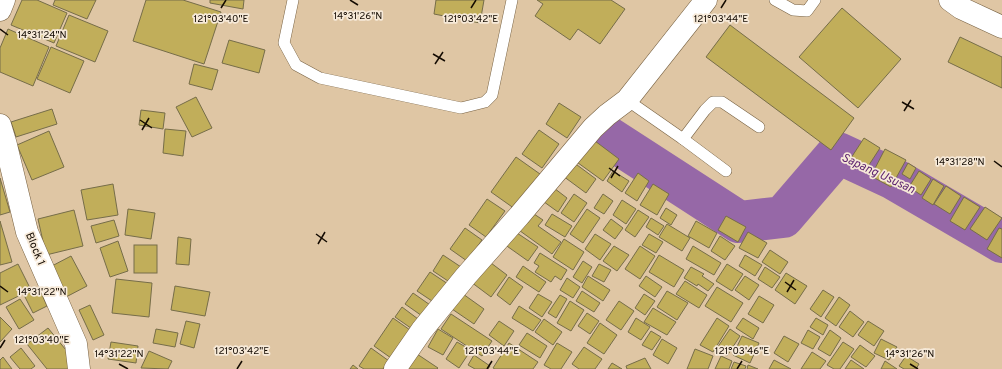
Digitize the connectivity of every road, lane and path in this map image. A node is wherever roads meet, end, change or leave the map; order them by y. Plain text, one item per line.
1 (4, 0) edge
2 (293, 0) edge
3 (512, 0) edge
4 (706, 0) edge
5 (775, 0) edge
6 (815, 0) edge
7 (950, 0) edge
8 (0, 10) edge
9 (1002, 27) edge
10 (627, 100) junction
11 (0, 125) edge
12 (759, 128) dead end
13 (683, 139) junction
14 (726, 171) dead end
15 (79, 369) edge
16 (395, 369) edge

1 - 8 street
2 - 3 lane
4 - 10 street
5 - 6 lane
7 - 9 street
10 - 13 lane
10 - 16 street
11 - 15 street, Block 1
12 - 13 lane
13 - 14 lane

